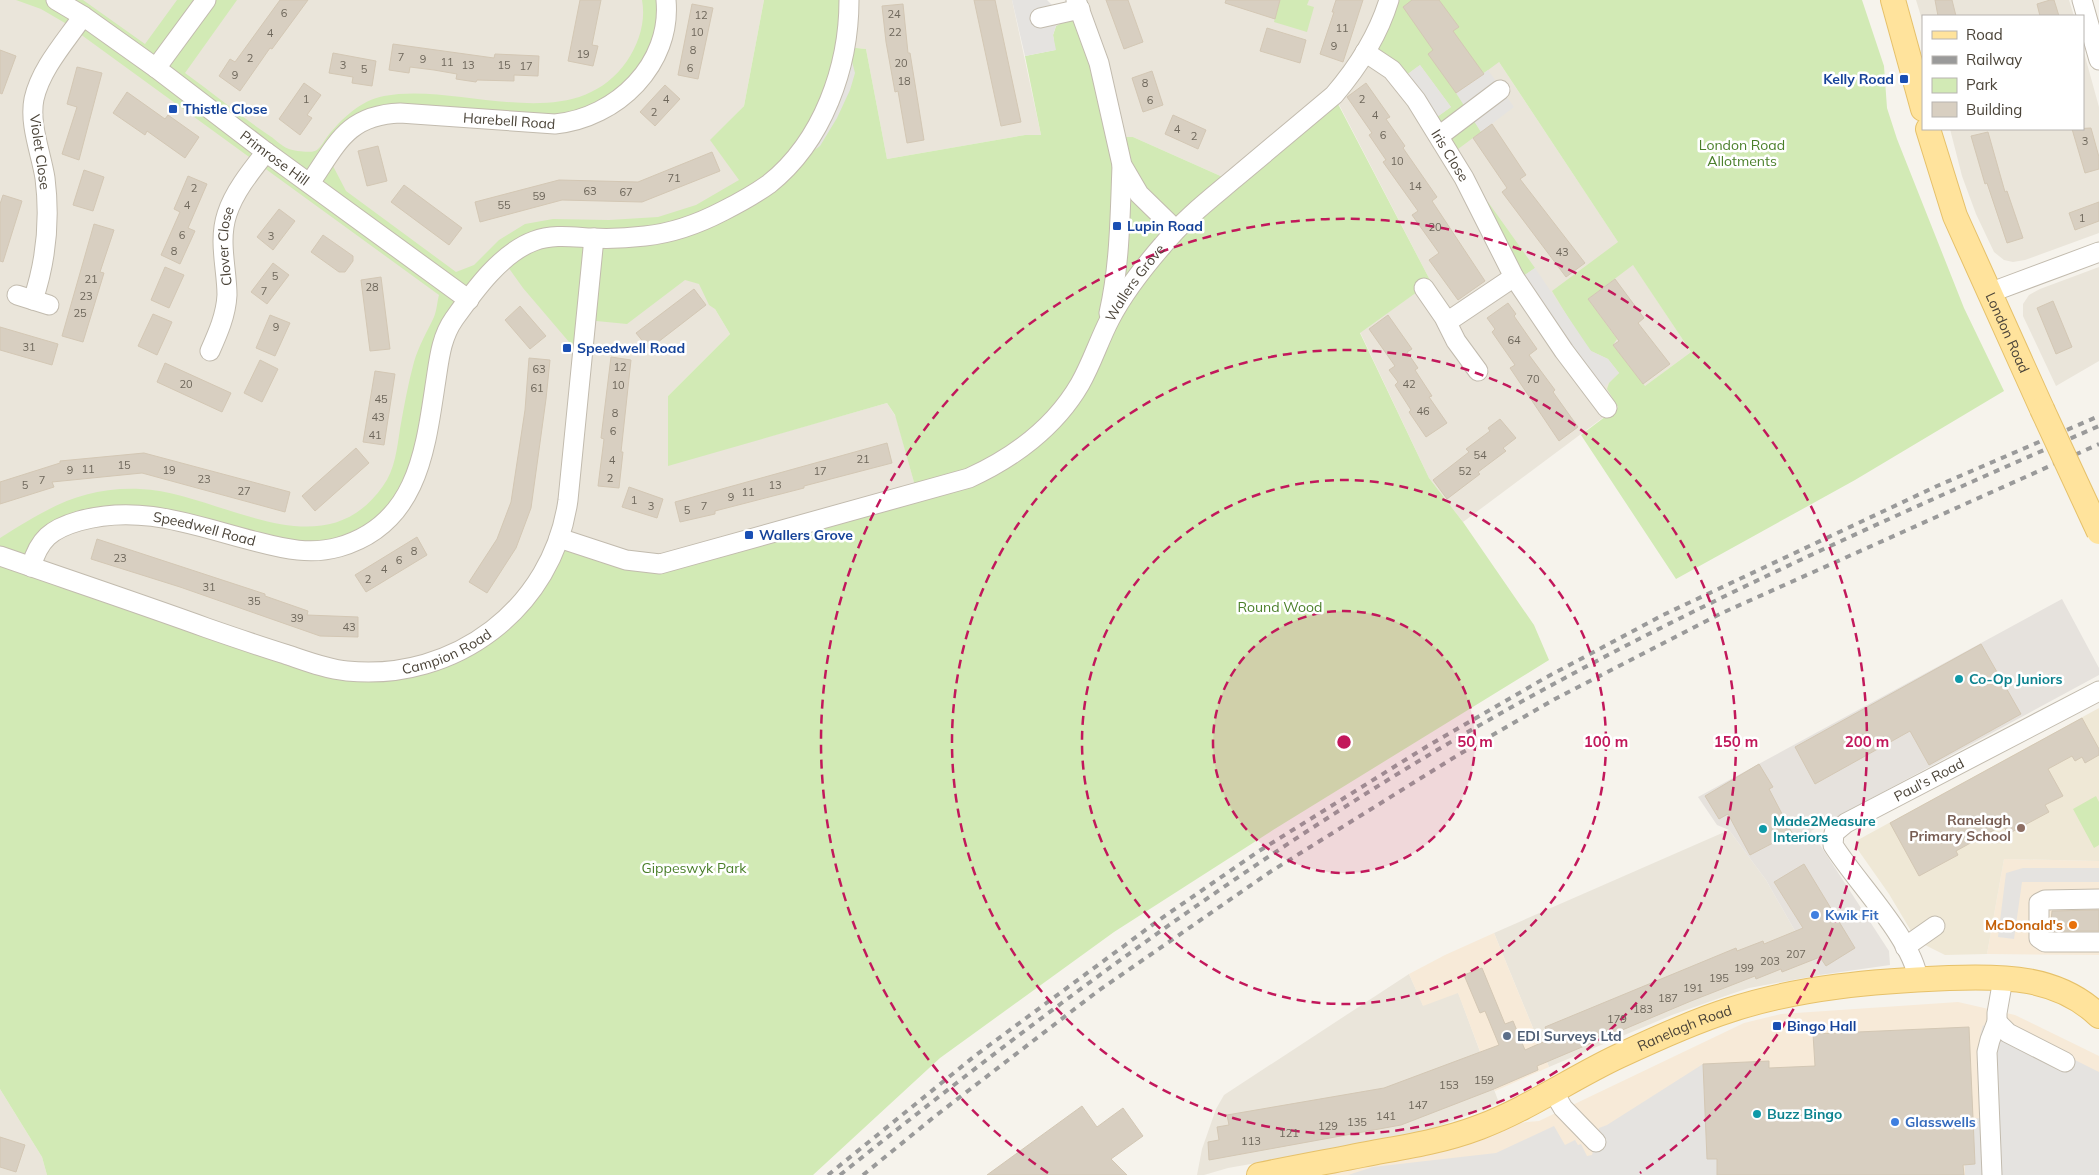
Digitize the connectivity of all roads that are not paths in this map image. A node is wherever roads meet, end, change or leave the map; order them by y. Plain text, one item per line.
1 (56, 0) edge
2 (206, 0) edge
3 (666, 0) edge
4 (849, 0) edge
5 (1388, 0) edge
6 (1893, 0) edge
7 (2082, 0) edge
8 (1078, 4) edge
9 (83, 16) junction
10 (1040, 18) dead end
11 (1365, 52) junction
12 (2099, 60) edge
13 (156, 68) junction
14 (1500, 90) dead end
15 (1922, 105) edge
16 (1928, 130) edge
17 (1439, 136) junction
18 (266, 152) junction
19 (1122, 165) junction
20 (310, 183) junction
21 (1176, 230) junction
22 (594, 238) junction
23 (2099, 252) edge
24 (1514, 277) junction
25 (1424, 288) dead end
26 (1989, 293) junction
27 (33, 300) dead end
28 (469, 300) junction
29 (1447, 322) junction
30 (1102, 335) junction
31 (210, 351) dead end
32 (1478, 371) dead end
33 (1607, 408) dead end
34 (2099, 532) edge
35 (559, 538) junction
36 (0, 556) edge
37 (31, 567) junction
38 (2099, 691) edge
39 (2099, 899) edge
40 (1936, 926) dead end
41 (2028, 938) dead end
42 (2099, 942) edge
43 (1905, 947) junction
44 (2099, 950) edge
45 (2003, 979) junction
46 (1918, 980) junction
47 (2097, 1011) edge
48 (1997, 1022) junction
49 (2065, 1062) dead end
50 (1553, 1091) junction
51 (1596, 1142) dead end
52 (1259, 1175) edge
53 (1992, 1175) edge

1 - 9 street, Primrose Hill
2 - 13 street
3 - 20 street, Harebell Road
4 - 22 street, Speedwell Road
5 - 11 street
6 - 15 main road
7 - 12 street
8 - 10 street
8 - 19 street, Wallers Grove
9 - 13 street, Primrose Hill
9 - 27 street, Violet Close
11 - 17 street, Iris Close
11 - 21 street
13 - 18 street, Primrose Hill
14 - 17 street
16 - 26 main road, London Road
17 - 24 street, Iris Close
18 - 20 street, Primrose Hill
18 - 31 street, Clover Close
19 - 21 street, Wallers Grove
19 - 30 street, Wallers Grove
20 - 28 street, Primrose Hill
21 - 30 street, Wallers Grove
22 - 28 street, Speedwell Road
22 - 35 street, Campion Road
23 - 26 street
24 - 29 street
24 - 33 street, Iris Close
25 - 29 street
26 - 34 main road, London Road, bridge
28 - 37 street, Speedwell Road
29 - 32 street
30 - 35 street, Wallers Grove
35 - 37 street, Campion Road
36 - 37 street, Campion Road
38 - 43 street, Paul's Road
39 - 42 street
40 - 43 street
41 - 44 street
43 - 46 street, Paul's Road
45 - 46 main road, Ranelagh Road
45 - 47 main road, Ranelagh Road
45 - 48 street
46 - 50 main road, Ranelagh Road
48 - 49 street
48 - 53 street
50 - 51 street
50 - 52 main road, Ranelagh Road

